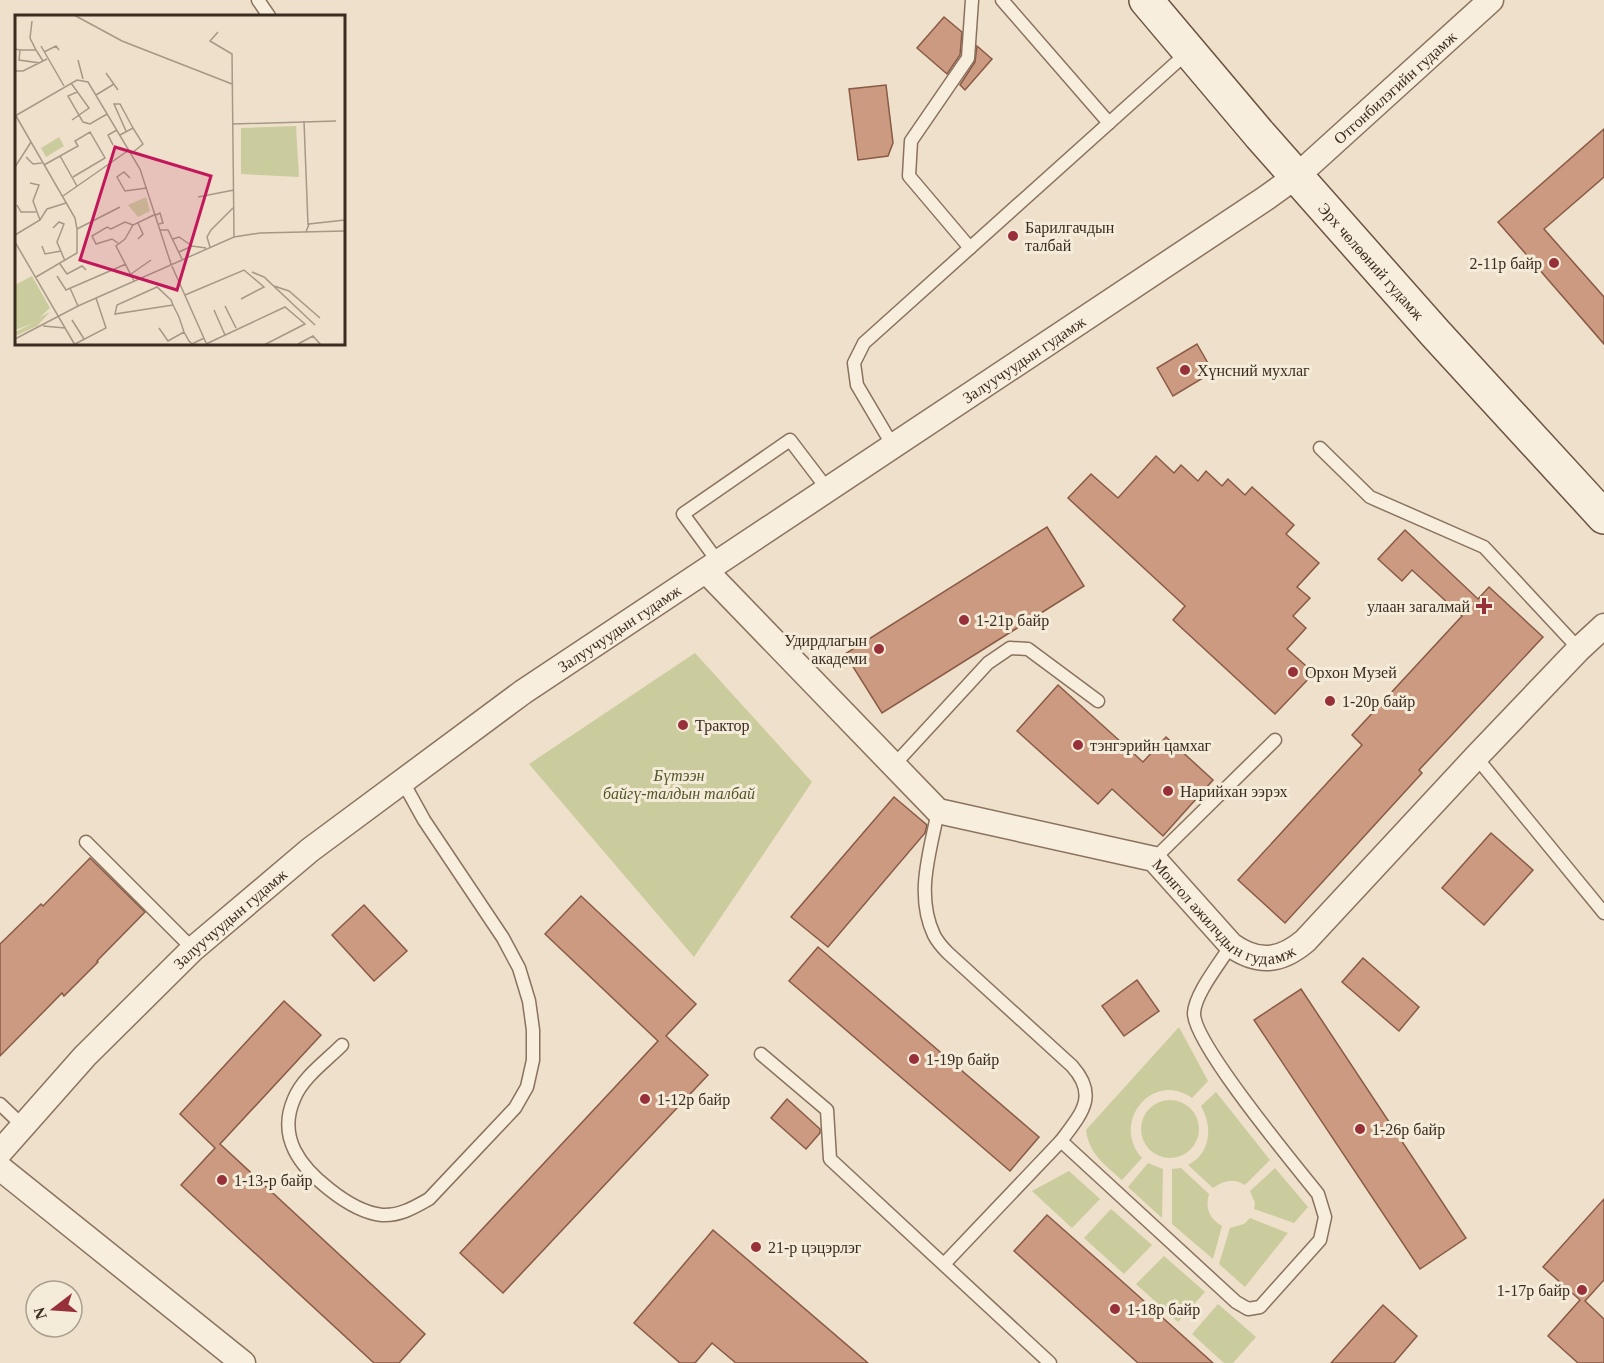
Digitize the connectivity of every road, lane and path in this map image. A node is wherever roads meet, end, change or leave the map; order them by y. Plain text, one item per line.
1 (258, 0) edge
2 (972, 0) edge
3 (1002, 0) edge
4 (1146, 0) edge
5 (1491, 0) edge
6 (267, 15) edge
7 (1190, 51) junction
8 (1109, 123) junction
9 (1298, 176) junction
10 (970, 248) junction
11 (893, 446) junction
12 (1320, 448) dead end
13 (828, 490) junction
14 (1604, 518) edge
15 (713, 567) junction
16 (1604, 626) edge
17 (1579, 649) junction
18 (1098, 701) dead end
19 (1275, 740) dead end
20 (1476, 757) junction
21 (894, 765) junction
22 (403, 782) junction
23 (938, 811) junction
24 (86, 842) dead end
25 (1154, 859) junction
26 (1604, 913) edge
27 (1231, 945) junction
28 (193, 949) junction
29 (342, 1045) dead end
30 (761, 1054) dead end
31 (0, 1104) edge
32 (23, 1126) junction
33 (1061, 1141) junction
34 (0, 1152) edge
35 (0, 1168) edge
36 (945, 1263) junction
37 (243, 1363) edge
38 (1050, 1363) edge

1 - 6 lane
2 - 10 lane
3 - 8 lane
4 - 7 main road, Эрх чөлөөний гудамж
5 - 9 street, Отгонбилэгийн гудамж
7 - 8 lane
7 - 9 main road, Эрх чөлөөний гудамж
8 - 10 lane
9 - 11 street, Залуучуудын гудамж
9 - 14 main road, Эрх чөлөөний гудамж
10 - 11 lane
11 - 13 street, Залуучуудын гудамж
12 - 17 lane
13 - 15 street, Залуучуудын гудамж
13 - 15 lane
15 - 21 street
15 - 22 street, Залуучуудын гудамж
16 - 17 street, Монгол ажилчдын гудамж
17 - 20 street, Монгол ажилчдын гудамж
18 - 21 lane
19 - 25 lane
20 - 26 lane
20 - 27 street, Монгол ажилчдын гудамж
21 - 23 street
22 - 28 street, Залуучуудын гудамж
22 - 29 lane
23 - 25 street, Монгол ажилчдын гудамж
23 - 33 lane
24 - 28 lane
25 - 27 street, Монгол ажилчдын гудамж
27 - 33 lane
28 - 32 street, Залуучуудын гудамж
30 - 36 lane
31 - 32 lane
32 - 34 street, Залуучуудын гудамж
33 - 36 lane
35 - 37 street
36 - 38 lane

